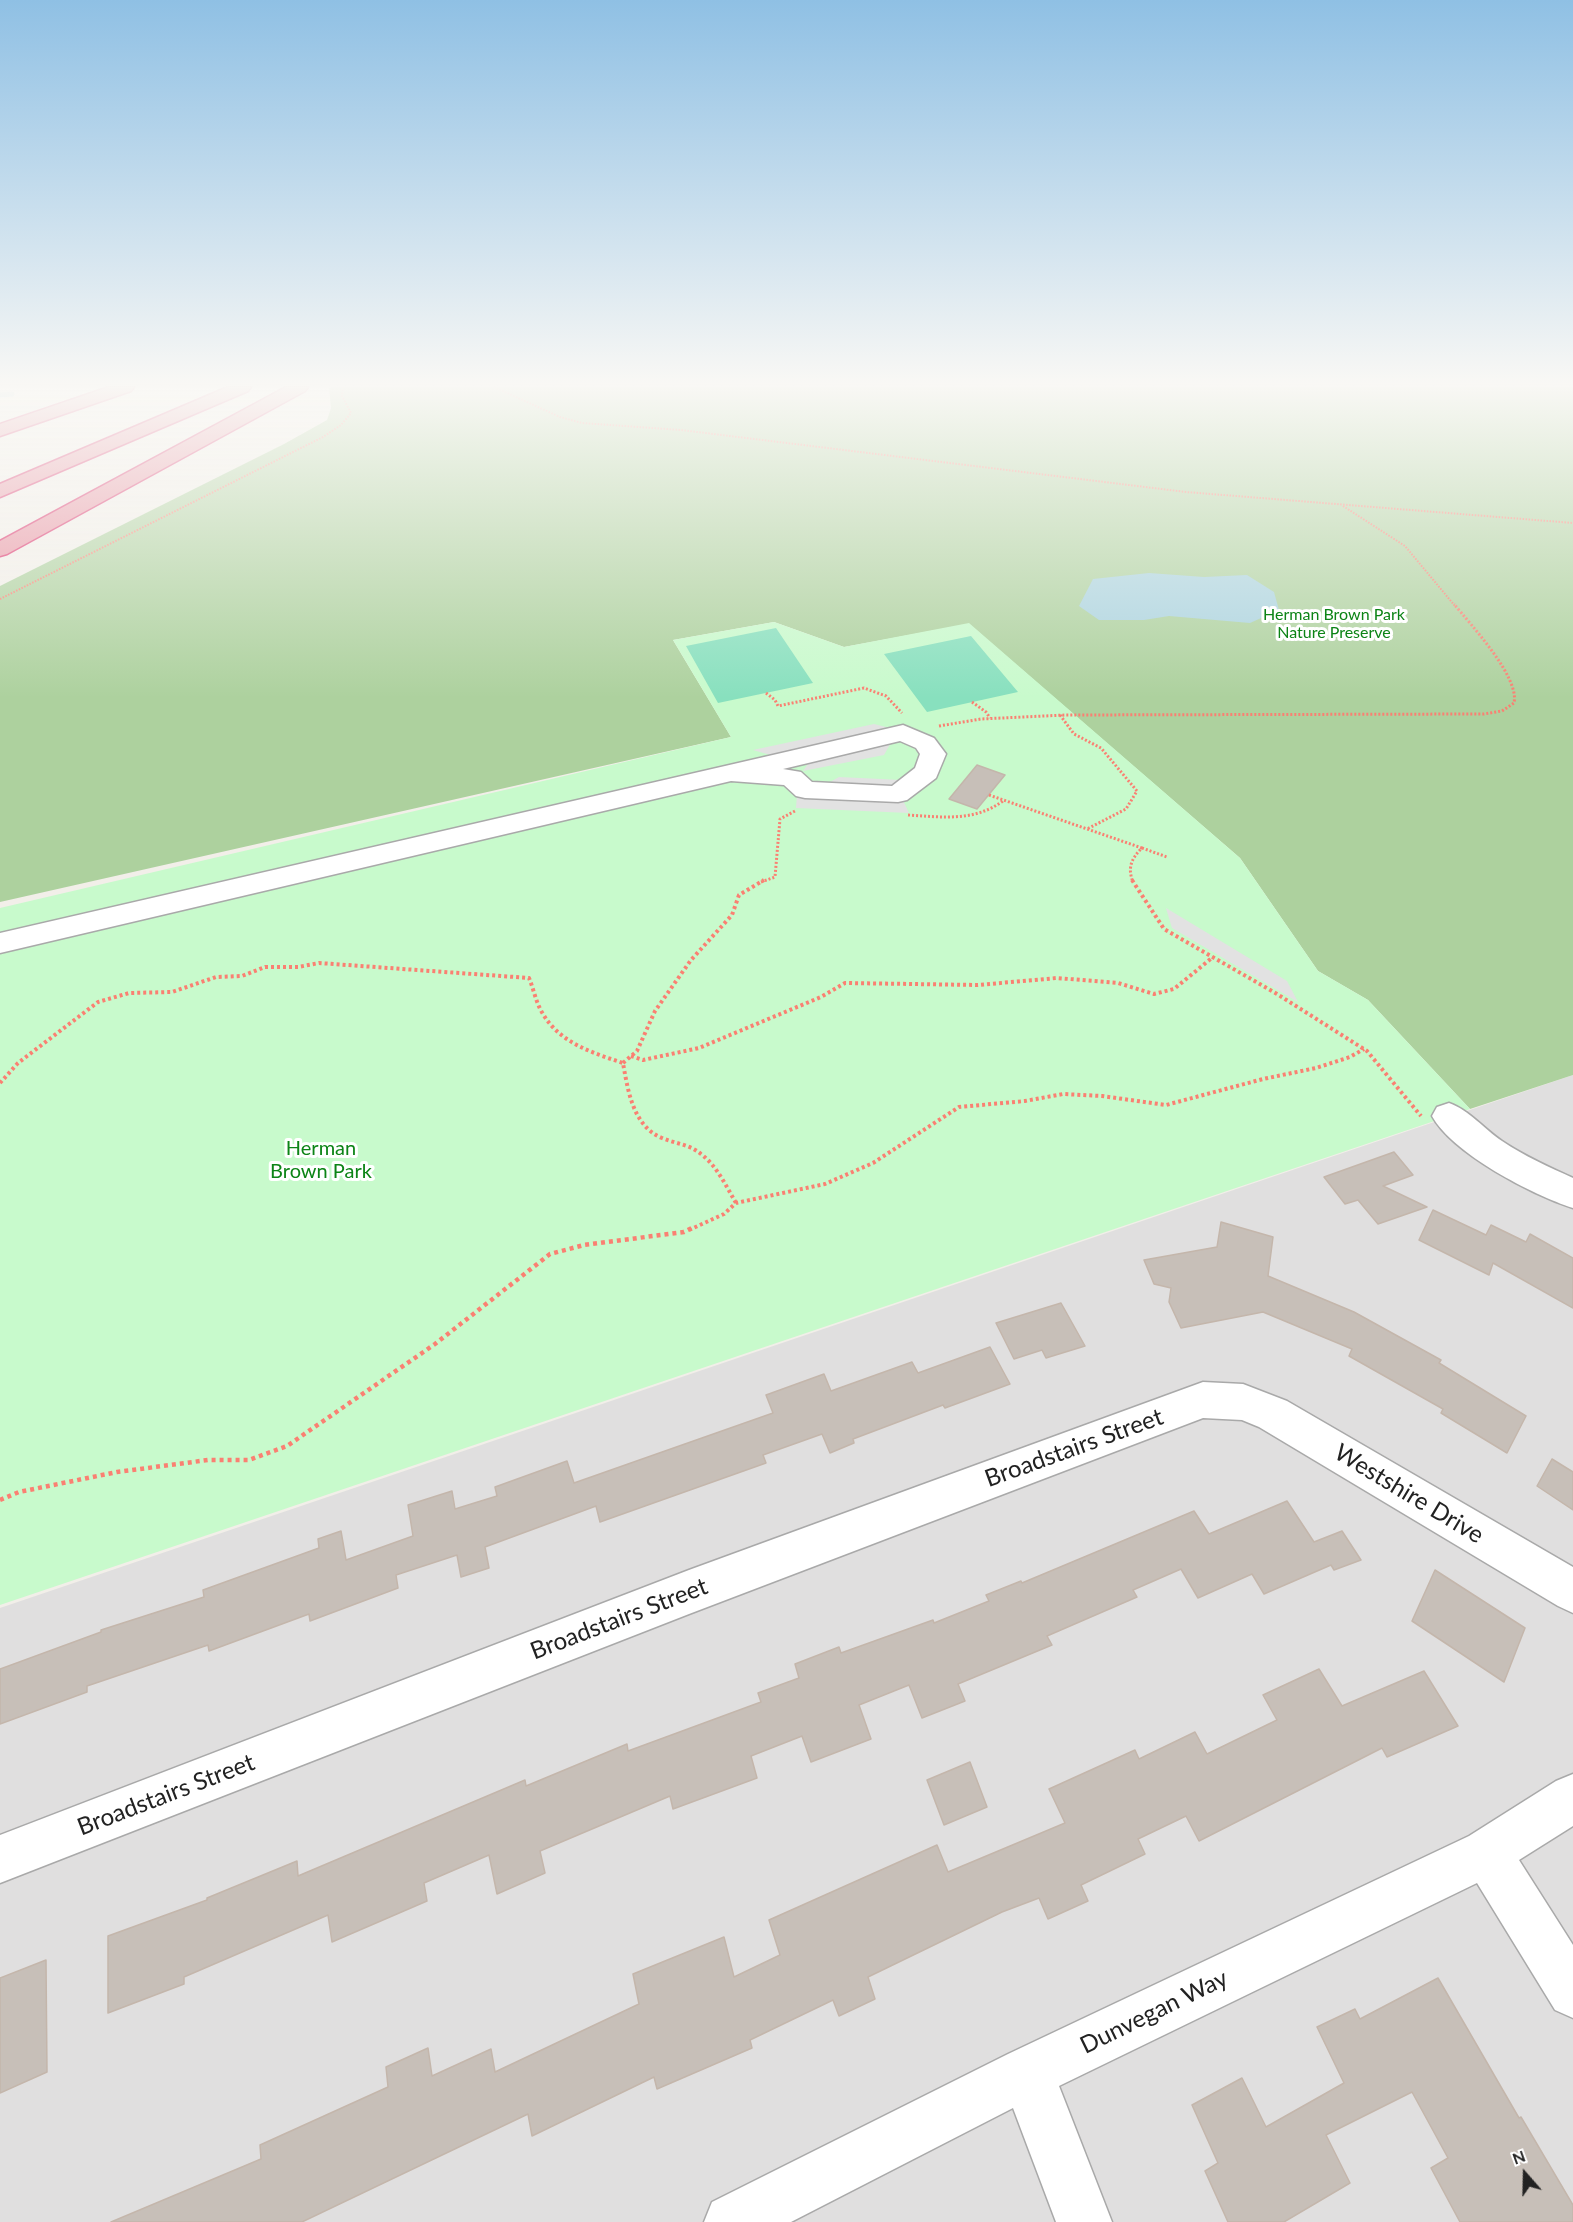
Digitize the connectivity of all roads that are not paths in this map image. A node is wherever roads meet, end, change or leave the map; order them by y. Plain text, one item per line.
1 (109, 491) edge
2 (0, 550) edge
3 (728, 773) junction
4 (0, 943) edge
5 (1449, 1116) road end
6 (1573, 1194) edge
7 (1243, 1402) joint
8 (1573, 1591) edge
9 (1573, 1798) edge
10 (1486, 1853) junction
11 (0, 1859) edge
12 (1573, 1992) edge
13 (1027, 2073) junction
14 (732, 2222) edge
15 (1084, 2222) edge

1 - 2 highway
3 - 3 street
3 - 4 street
5 - 6 street
7 - 8 street, Westshire Drive
7 - 11 street, Broadstairs Street
9 - 10 street, Dunvegan Way
10 - 12 street
10 - 13 street, Dunvegan Way
13 - 14 street, Dunvegan Way
13 - 15 street

